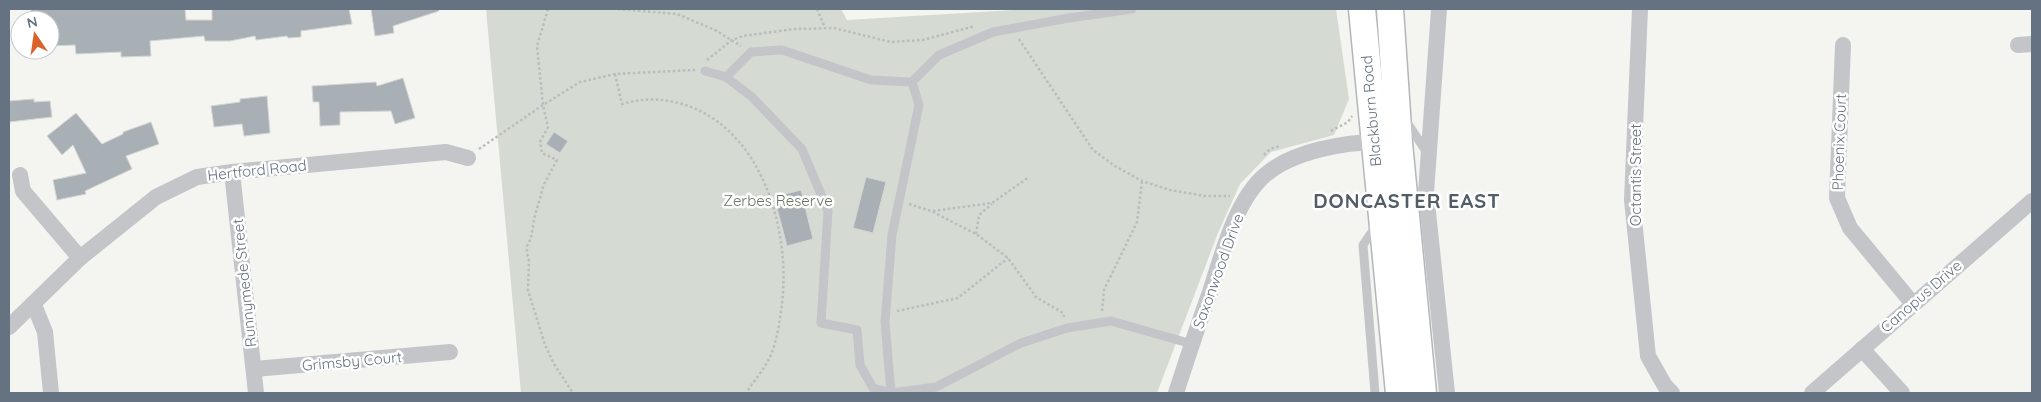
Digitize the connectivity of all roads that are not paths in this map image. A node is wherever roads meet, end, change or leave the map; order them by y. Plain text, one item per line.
1 (1132, 9) edge
2 (1362, 9) edge
3 (1390, 9) edge
4 (1439, 9) edge
5 (1640, 9) edge
6 (1843, 45) dead end
7 (704, 71) road end
8 (726, 77) junction
9 (912, 82) junction
10 (1395, 101) junction
11 (1373, 142) junction
12 (1399, 143) junction
13 (1428, 154) junction
14 (468, 158) road end
15 (232, 172) junction
16 (20, 175) dead end
17 (2032, 201) edge
18 (1381, 218) junction
19 (80, 258) junction
20 (1913, 304) junction
21 (34, 305) junction
22 (9, 328) edge
23 (1192, 344) junction
24 (1862, 348) junction
25 (450, 352) dead end
26 (254, 369) junction
27 (51, 393) edge
28 (256, 393) edge
29 (891, 393) edge
30 (1176, 393) edge
31 (1375, 393) edge
32 (1399, 393) edge
33 (1423, 393) edge
34 (1447, 393) edge
35 (1672, 393) edge
36 (1812, 393) edge
37 (1902, 393) edge

1 - 9 lane
2 - 11 main road, Blackburn Road
3 - 10 main road, Blackburn Road
4 - 13 street
5 - 35 street, Octantis Street
6 - 20 street, Phoenix Court
7 - 8 lane
8 - 9 lane
8 - 29 lane
9 - 29 lane
10 - 12 main road, Blackburn Road
10 - 13 lane
11 - 12 street, Saxonwood Drive
11 - 18 main road, Blackburn Road
11 - 23 street, Saxonwood Drive
12 - 33 main road, Blackburn Road
13 - 34 street
14 - 15 street, Hertford Road
15 - 19 street, Hertford Road
15 - 26 street, Runnymede Street
16 - 19 street
17 - 20 street, Canopus Drive
18 - 31 lane
18 - 32 main road, Blackburn Road
19 - 21 street, Hertford Road
20 - 24 street, Canopus Drive
21 - 22 street, Hertford Road
21 - 27 street
23 - 29 lane
23 - 30 street, Saxonwood Drive
24 - 36 street, Canopus Drive
24 - 37 street
25 - 26 street, Grimsby Court
26 - 28 street, Runnymede Street

